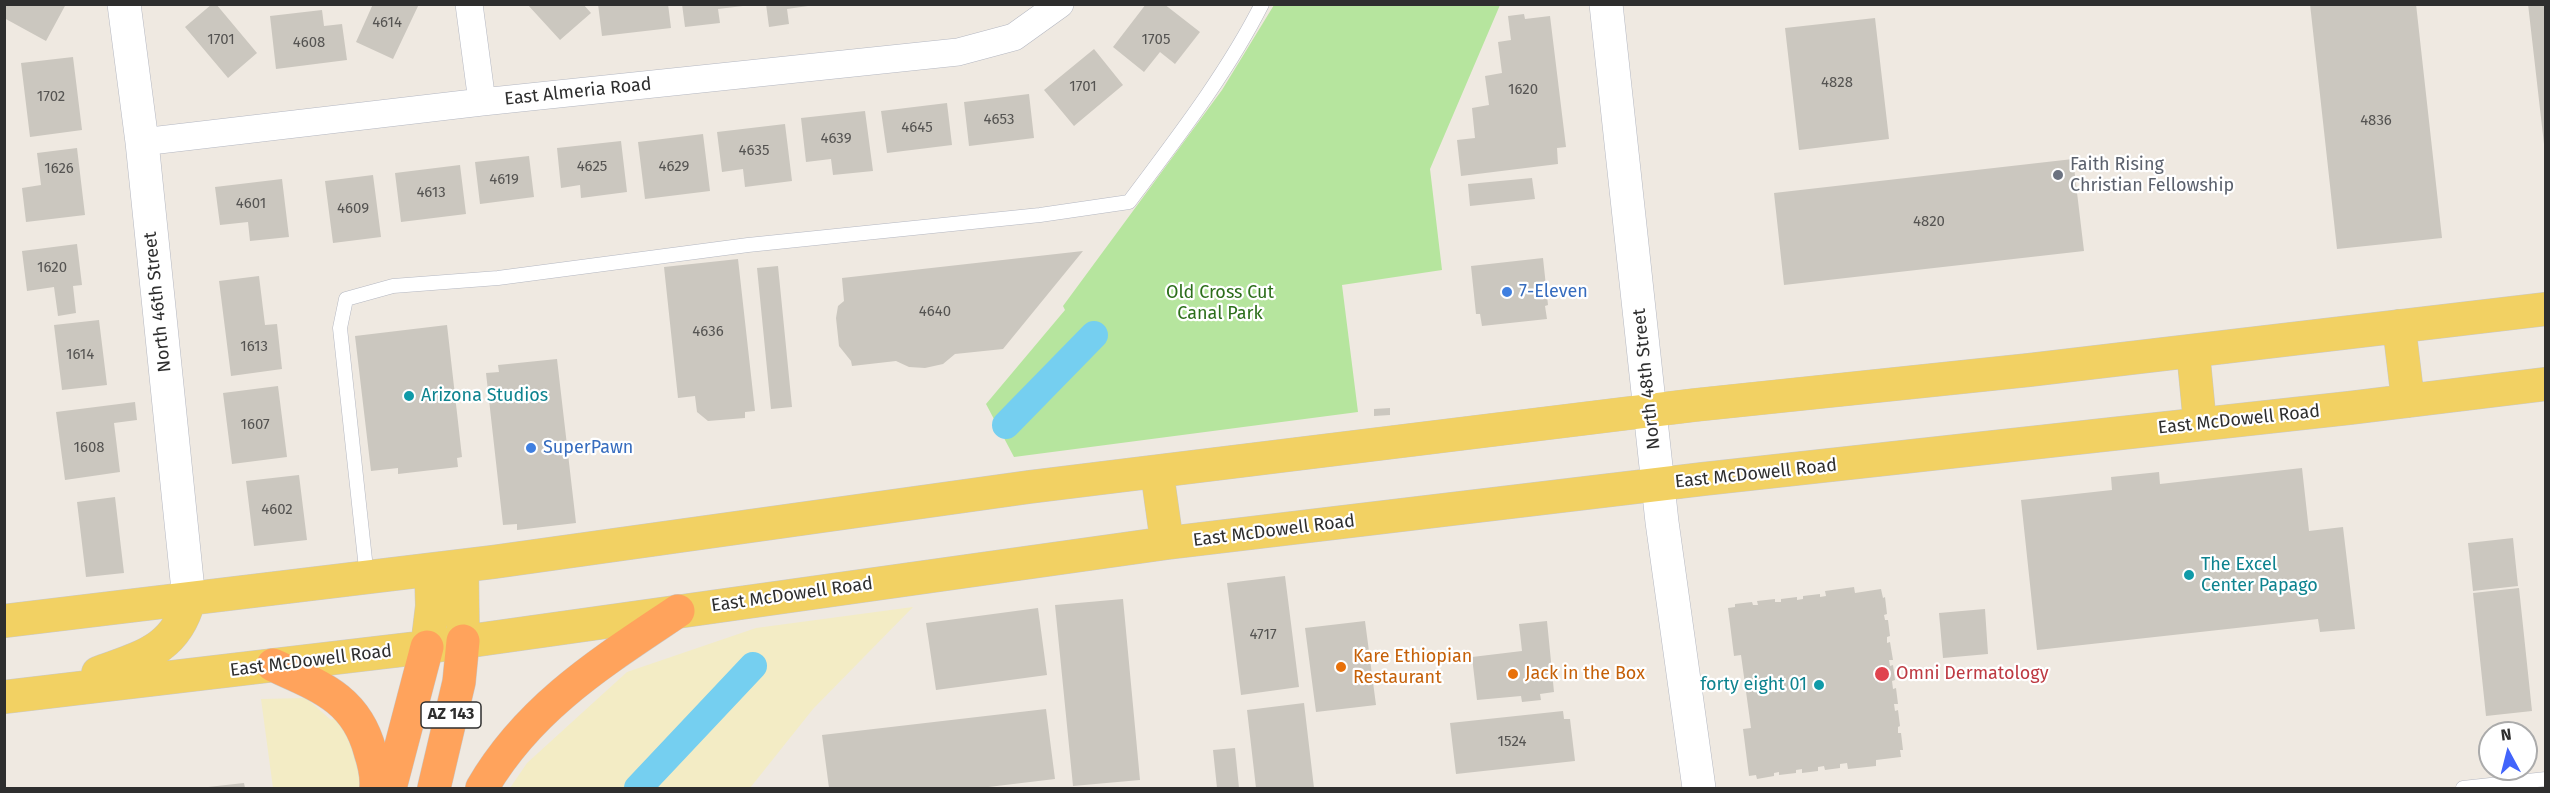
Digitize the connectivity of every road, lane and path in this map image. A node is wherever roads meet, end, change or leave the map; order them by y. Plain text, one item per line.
1 (124, 4) edge
2 (469, 4) edge
3 (1060, 4) edge
4 (1262, 4) edge
5 (1606, 4) edge
6 (482, 102) junction
7 (142, 142) junction
8 (2546, 309) edge
9 (2399, 326) junction
10 (2193, 351) junction
11 (2546, 384) edge
12 (2408, 401) junction
13 (1650, 411) junction
14 (2200, 424) junction
15 (1157, 472) junction
16 (1658, 485) junction
17 (1167, 543) junction
18 (446, 568) junction
19 (368, 578) junction
20 (189, 600) junction
21 (678, 611) junction
22 (4, 621) edge
23 (463, 641) junction
24 (427, 647) junction
25 (273, 665) junction
26 (42, 692) junction
27 (4, 697) edge
28 (2546, 779) edge
29 (376, 789) edge
30 (390, 789) edge
31 (434, 789) edge
32 (482, 789) edge
33 (1699, 789) edge
34 (2463, 789) edge

1 - 7 street, North 46th Street
2 - 6 street
3 - 6 street, East Almeria Road
4 - 19 lane
5 - 13 street, North 48th Street
6 - 7 street, East Almeria Road
7 - 20 street, North 46th Street
8 - 9 main road
9 - 10 main road
9 - 12 main road
10 - 13 main road
10 - 14 main road
11 - 12 main road, East McDowell Road
12 - 14 main road, East McDowell Road
13 - 15 main road
13 - 16 street, North 48th Street
14 - 16 main road, East McDowell Road
15 - 17 main road
15 - 18 main road
16 - 17 main road, East McDowell Road
16 - 33 street, North 48th Street
17 - 21 main road, East McDowell Road
18 - 19 main road
18 - 23 main road, AZ 143
18 - 24 main road, AZ 143
19 - 20 main road
20 - 22 main road
20 - 26 main road
21 - 23 main road, East McDowell Road
21 - 32 highway
23 - 24 main road, East McDowell Road
23 - 31 highway, AZ 143
24 - 25 main road, East McDowell Road
24 - 30 highway, AZ 143
25 - 26 main road, East McDowell Road
25 - 29 highway
26 - 27 main road, East McDowell Road
28 - 34 lane

